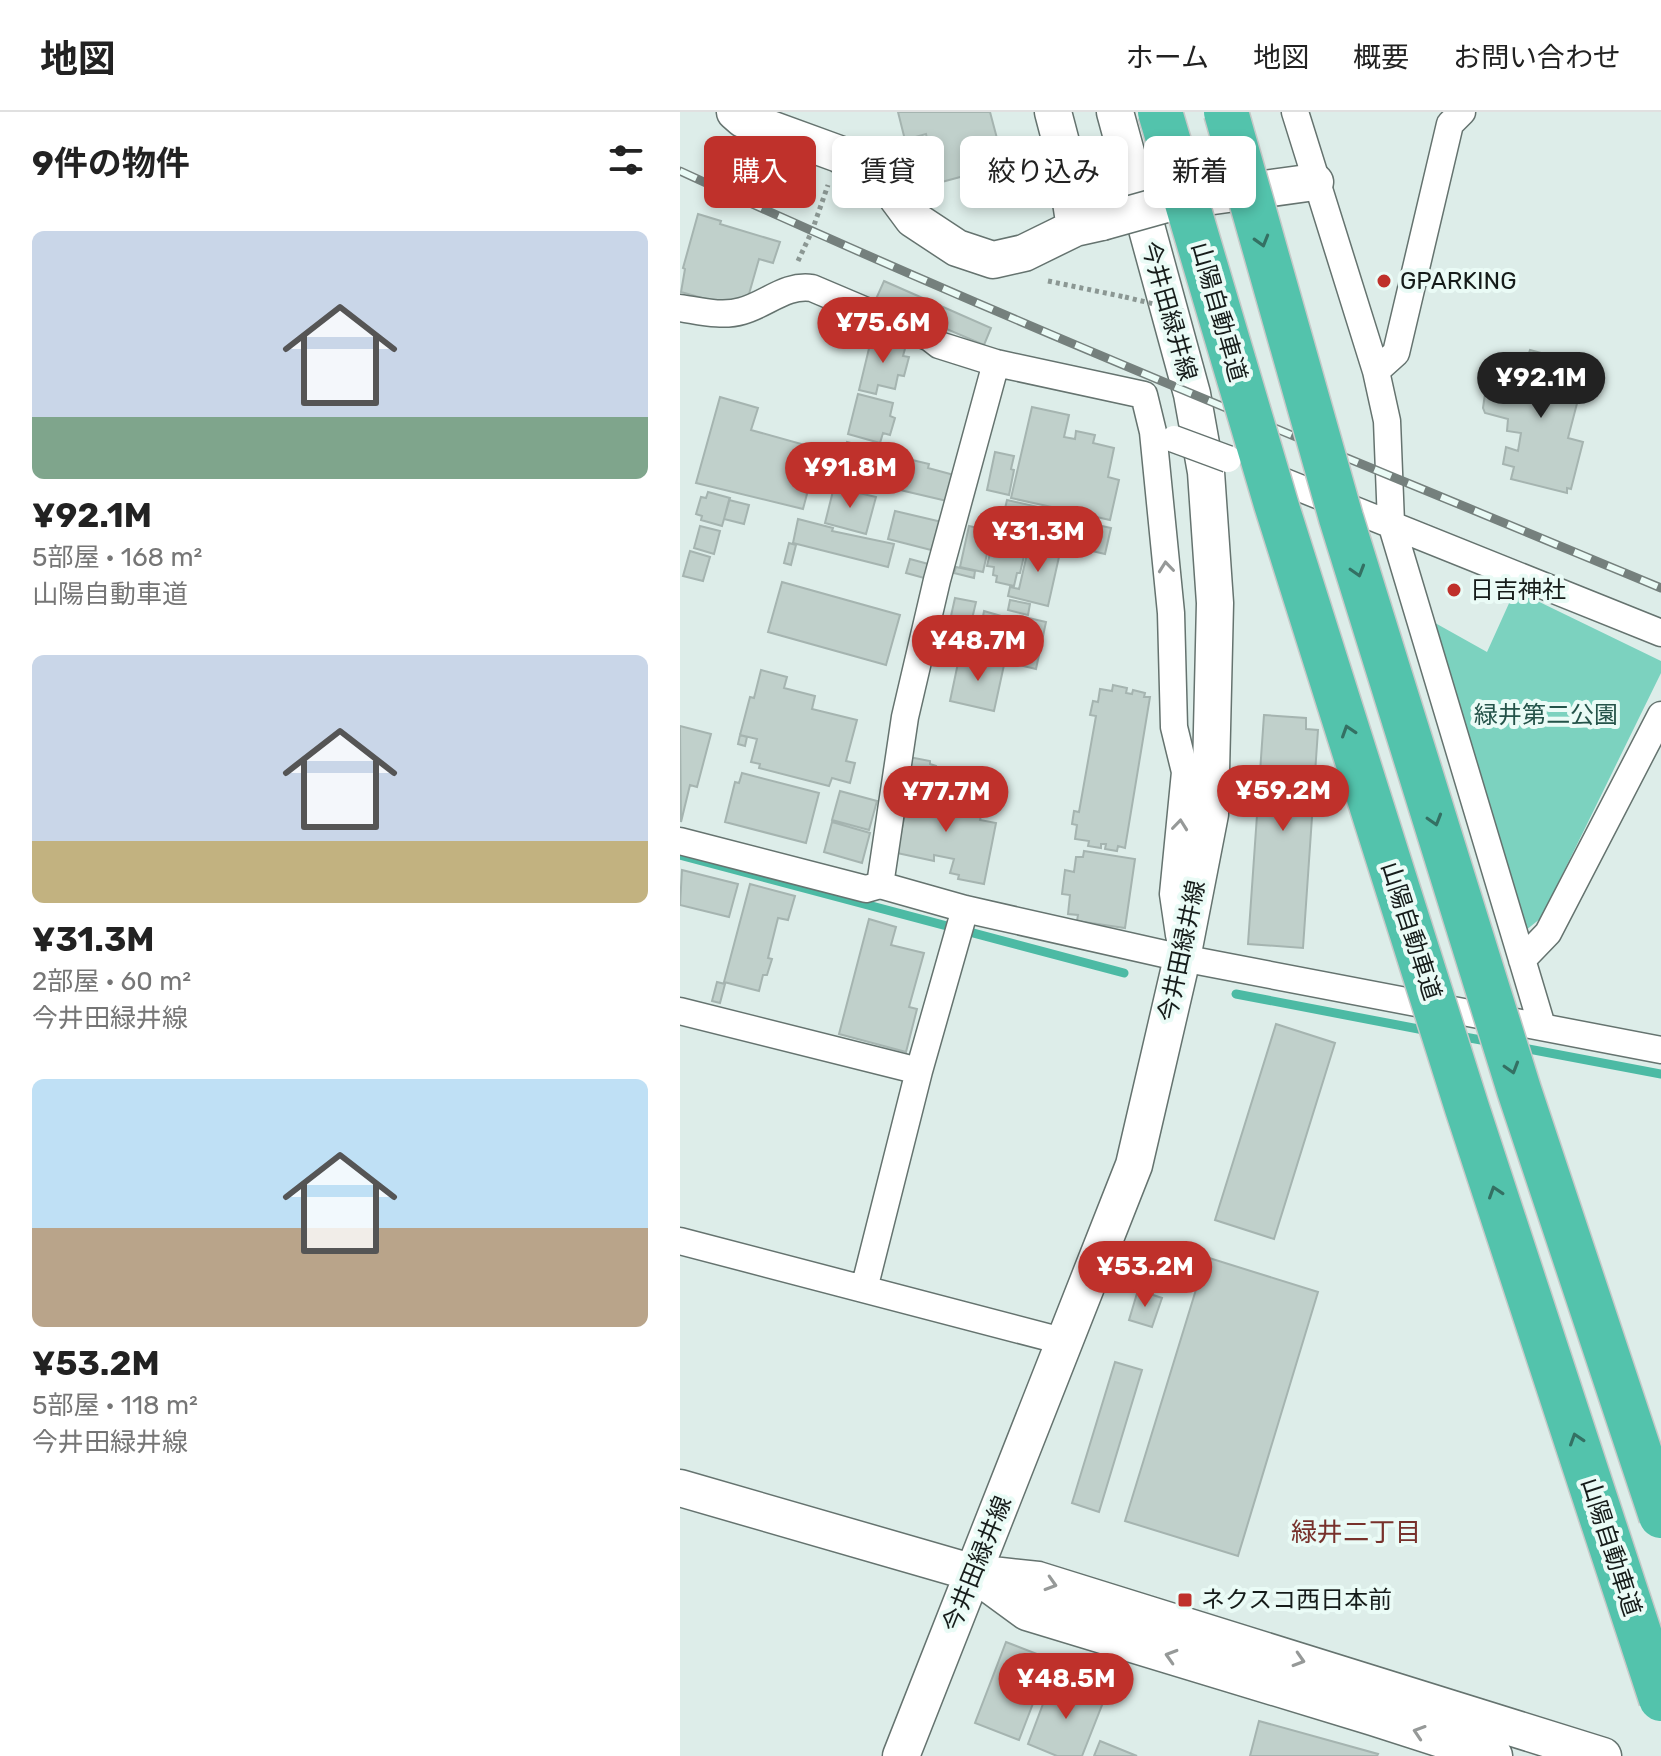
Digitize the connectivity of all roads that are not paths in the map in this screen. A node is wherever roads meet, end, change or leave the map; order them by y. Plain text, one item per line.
1 (735, 112) edge
2 (1053, 112) edge
3 (1115, 112) edge
4 (1160, 112) edge
5 (1226, 112) edge
6 (1295, 112) edge
7 (1462, 112) edge
8 (1315, 182) junction
9 (1089, 225) junction
10 (680, 308) edge
11 (996, 363) junction
12 (1376, 371) junction
13 (1164, 435) junction
14 (1391, 523) junction
15 (1661, 633) edge
16 (1661, 715) edge
17 (680, 841) edge
18 (880, 885) junction
19 (965, 909) junction
20 (1182, 958) junction
21 (1522, 960) junction
22 (680, 1011) edge
23 (1542, 1026) junction
24 (1661, 1050) edge
25 (919, 1071) junction
26 (680, 1241) edge
27 (864, 1289) junction
28 (1066, 1342) junction
29 (680, 1488) edge
30 (1661, 1516) edge
31 (974, 1573) junction
32 (1661, 1699) edge
33 (901, 1756) edge
34 (1494, 1756) edge
35 (1603, 1756) edge

1 - 9 street
2 - 9 street
3 - 20 street, 今井田緑井線
32 -> 4 highway, 山陽自動車道, bridge
5 -> 30 highway, bridge
6 - 8 street
7 - 12 street
8 - 9 street, bridge
8 - 12 street
10 - 11 street
11 - 13 street
11 - 18 street
12 - 14 street
13 - 14 street, bridge
20 -> 13 street
14 - 15 street
14 - 21 street
16 - 21 street
17 - 18 street
18 - 19 street
19 - 20 street
19 - 25 street
20 - 23 street
20 - 28 street, 今井田緑井線
21 - 23 street
22 - 25 street
23 - 24 street
25 - 27 street
26 - 27 street
27 - 28 street
28 - 31 street, 今井田緑井線
29 - 31 street
31 - 33 street, 今井田緑井線
34 -> 31 street
31 -> 35 street

